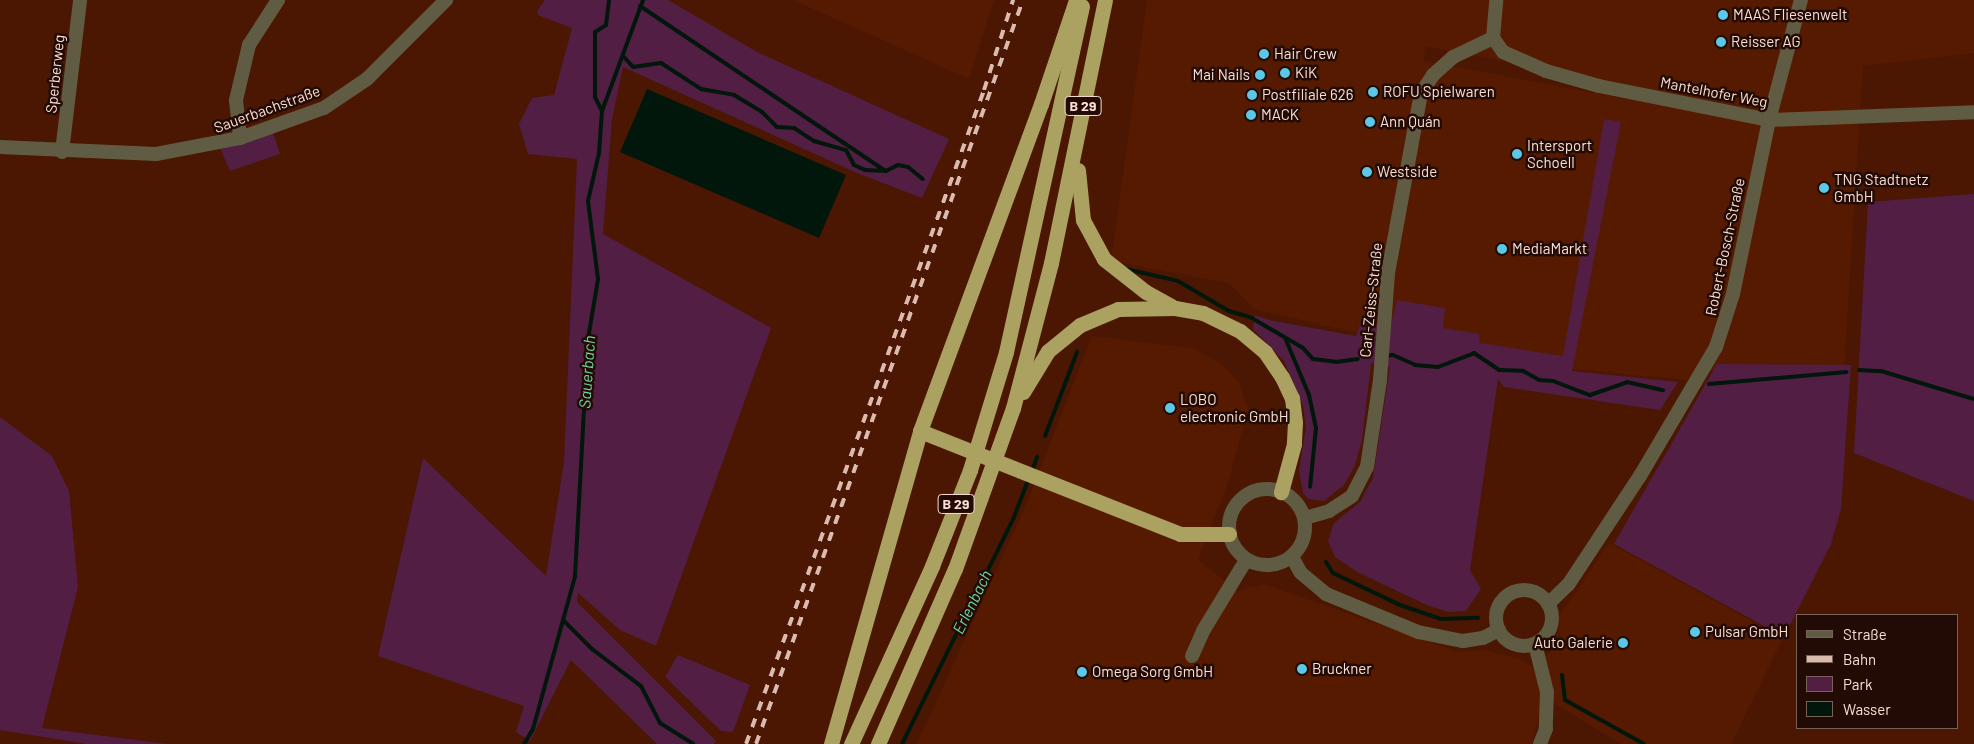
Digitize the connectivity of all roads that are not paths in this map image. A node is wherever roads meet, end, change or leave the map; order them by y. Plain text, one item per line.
1 (80, 0) edge
2 (278, 0) edge
3 (446, 0) edge
4 (1076, 0) edge
5 (1083, 0) edge
6 (1105, 0) edge
7 (1496, 0) edge
8 (1802, 0) edge
9 (1492, 38) junction
10 (1974, 112) edge
11 (1080, 120) junction
12 (1769, 120) junction
13 (240, 138) junction
14 (0, 147) edge
15 (62, 152) junction
16 (1175, 308) junction
17 (1013, 408) junction
18 (920, 430) junction
19 (1281, 492) junction
20 (1305, 518) junction
21 (1230, 534) junction
22 (1292, 557) junction
23 (1246, 560) junction
24 (1548, 604) junction
25 (1499, 630) junction
26 (1534, 644) junction
27 (1192, 656) dead end
28 (831, 744) edge
29 (851, 744) edge
30 (878, 744) edge
31 (1540, 744) edge

1 - 15 street, Sperberweg
2 - 13 street
3 - 13 street, Sauerbachstraße
4 - 18 highway
5 - 29 highway, B 29
6 - 11 highway, B 29
7 - 9 street
8 - 12 street, Robert-Bosch-Straße
9 - 12 street, Mantelhofer Weg
9 - 20 street, Carl-Zeiss-Straße
10 - 12 street, Mantelhofer Weg
11 - 16 highway
11 - 17 highway, B 29
12 - 24 street, Robert-Bosch-Straße
13 - 15 street, Sauerbachstraße
14 - 15 street, Sauerbachstraße
16 - 17 highway
16 - 19 highway
17 - 30 highway, B 29
18 - 21 highway
18 - 28 highway
19 - 20 street
19 - 21 street
20 - 22 street
21 - 23 street
22 - 23 street
22 - 25 street
23 - 27 street
24 - 25 street
24 - 26 street
25 - 26 street
26 - 31 street

